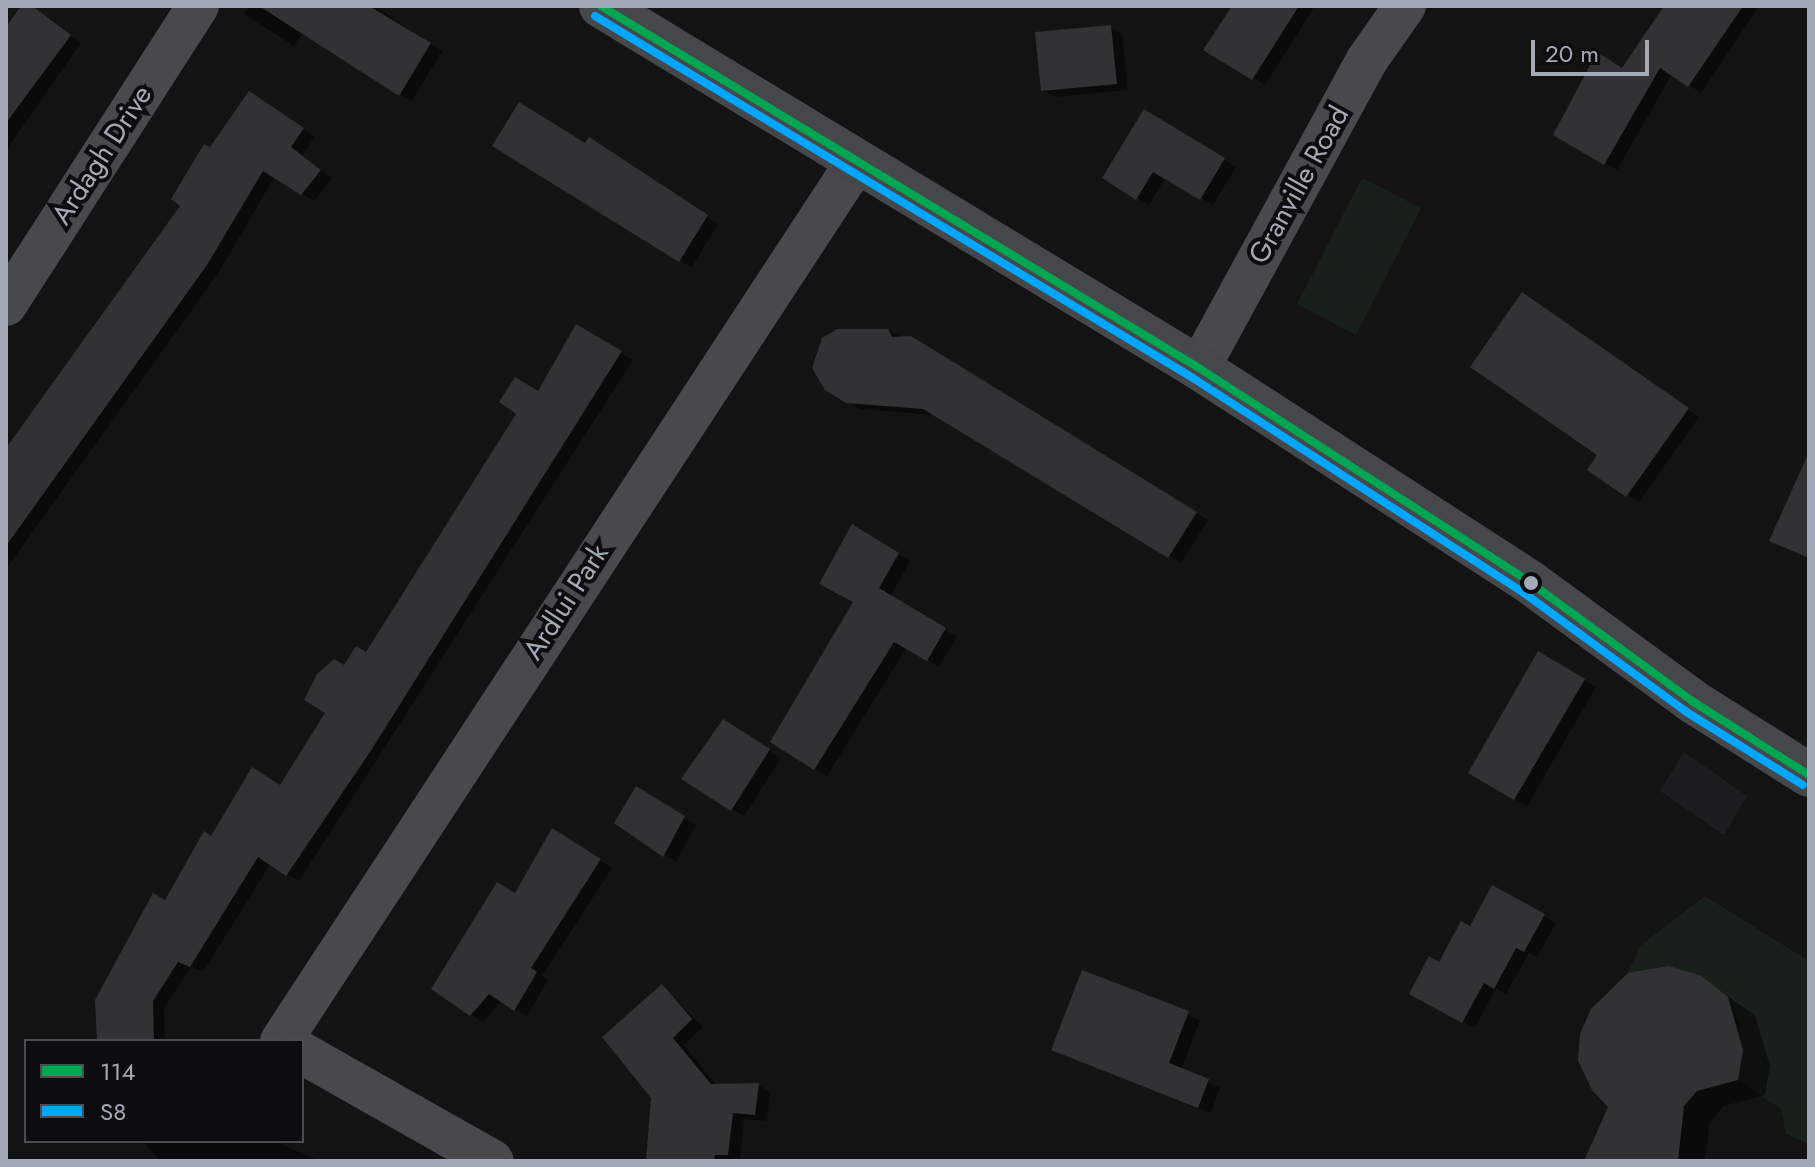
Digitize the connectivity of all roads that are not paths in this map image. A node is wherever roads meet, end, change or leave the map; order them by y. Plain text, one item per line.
1 (198, 6) edge
2 (601, 6) edge
3 (1405, 6) edge
4 (857, 161) junction
5 (6, 305) edge
6 (1199, 368) junction
7 (1809, 775) edge
8 (282, 1039) edge
9 (304, 1054) edge
10 (493, 1161) edge

1 - 5 street, Ardagh Drive
2 - 4 main road
3 - 6 street, Granville Road
4 - 6 main road
4 - 8 street, Ardlui Park
6 - 7 main road
9 - 10 street

